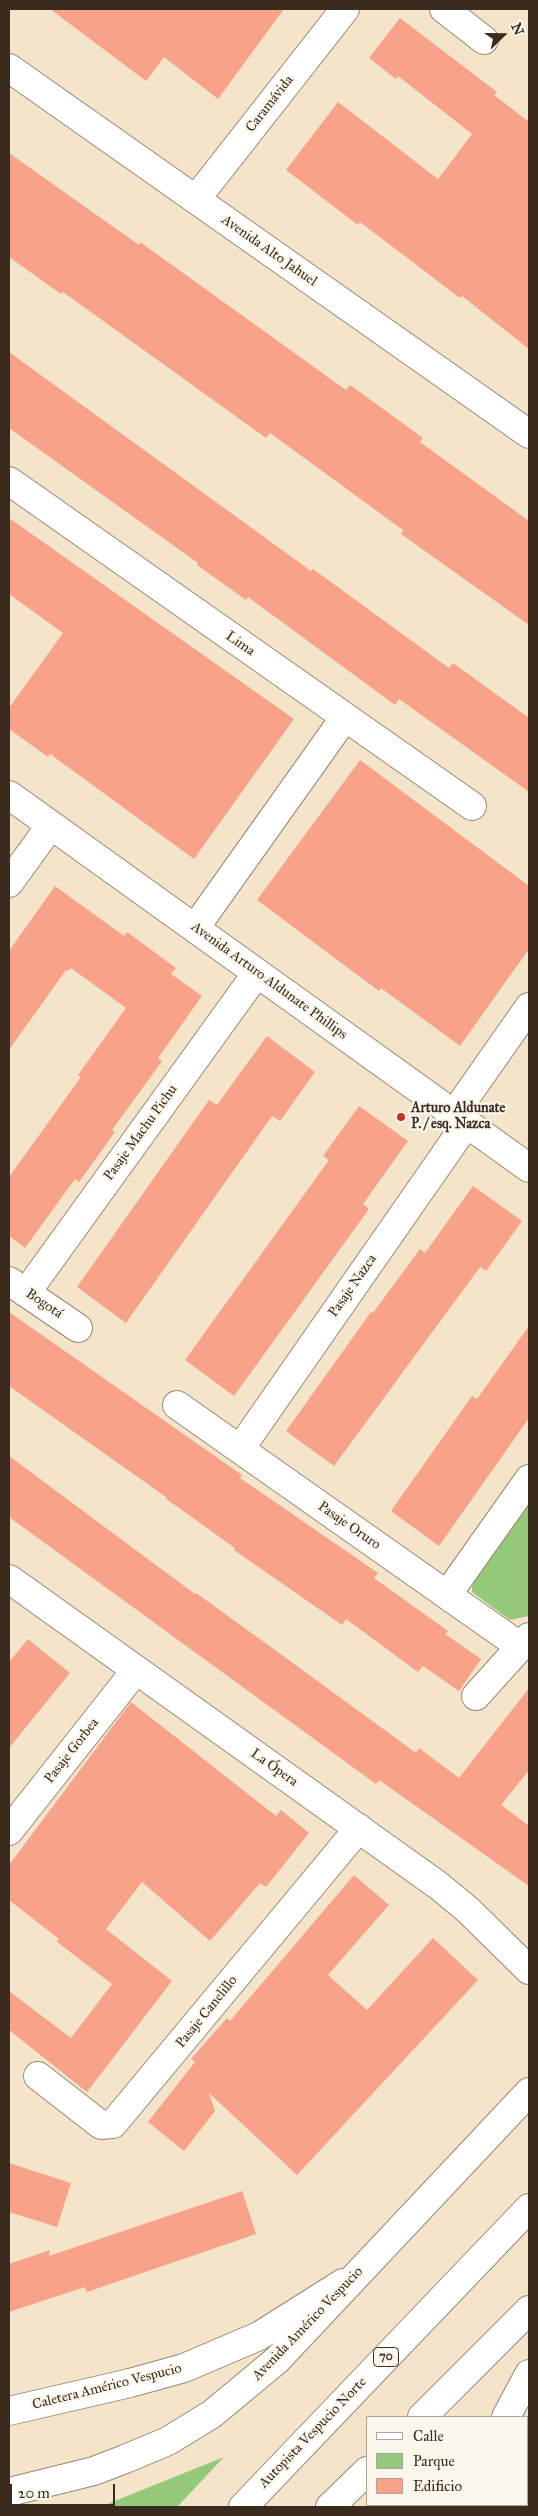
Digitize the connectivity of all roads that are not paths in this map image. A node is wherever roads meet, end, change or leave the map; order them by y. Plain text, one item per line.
1 (345, 9) edge
2 (444, 9) edge
3 (484, 40) dead end
4 (9, 68) edge
5 (196, 199) junction
6 (529, 434) edge
7 (9, 481) edge
8 (345, 717) junction
9 (9, 795) edge
10 (472, 806) dead end
11 (51, 825) junction
12 (9, 883) edge
13 (195, 928) junction
14 (257, 973) junction
15 (529, 1007) edge
16 (461, 1119) junction
17 (529, 1168) edge
18 (17, 1286) edge
19 (78, 1328) dead end
20 (177, 1405) dead end
21 (240, 1449) junction
22 (529, 1480) edge
23 (9, 1579) edge
24 (447, 1595) junction
25 (525, 1642) edge
26 (136, 1670) junction
27 (476, 1696) dead end
28 (359, 1828) junction
29 (9, 1831) edge
30 (529, 1970) edge
31 (38, 2076) dead end
32 (529, 2092) edge
33 (529, 2208) edge
34 (361, 2271) junction
35 (529, 2310) edge
36 (529, 2374) edge
37 (9, 2411) edge
38 (423, 2416) edge
39 (507, 2416) edge
40 (366, 2472) edge
41 (9, 2492) edge
42 (243, 2507) edge
43 (330, 2507) edge

1 - 5 main road, Caramávida
2 - 3 main road
4 - 5 main road, Avenida Alto Jahuel
5 - 6 main road, Avenida Alto Jahuel
7 - 8 main road, Lima
8 - 10 main road, Lima
8 - 13 main road
9 - 11 main road, Avenida Arturo Aldunate Phillips
11 - 12 main road
11 - 13 main road, Avenida Arturo Aldunate Phillips
13 - 14 main road, Avenida Arturo Aldunate Phillips
14 - 16 main road, Avenida Arturo Aldunate Phillips
14 - 18 main road, Pasaje Machu Pichu
15 - 16 main road, Pasaje Nazca
16 - 17 main road, Avenida Arturo Aldunate Phillips
16 - 21 main road, Pasaje Nazca
18 - 19 main road, Bogotá
20 - 21 main road, Pasaje Oruro
21 - 24 main road, Pasaje Oruro
22 - 24 main road
23 - 26 main road, La Ópera
24 - 25 main road, Pasaje Oruro
25 - 27 main road, Pasaje Oruro
26 - 28 main road, La Ópera
26 - 29 main road, Pasaje Gorbea
28 - 30 main road, La Ópera
28 - 31 main road, Pasaje Canelillo
32 - 34 main road, Avenida Américo Vespucio
33 - 42 main road, Autopista Vespucio Norte / 70
34 - 37 main road, Caletera Américo Vespucio
34 - 41 main road, Avenida Américo Vespucio
35 - 38 main road
36 - 39 main road
40 - 43 main road

